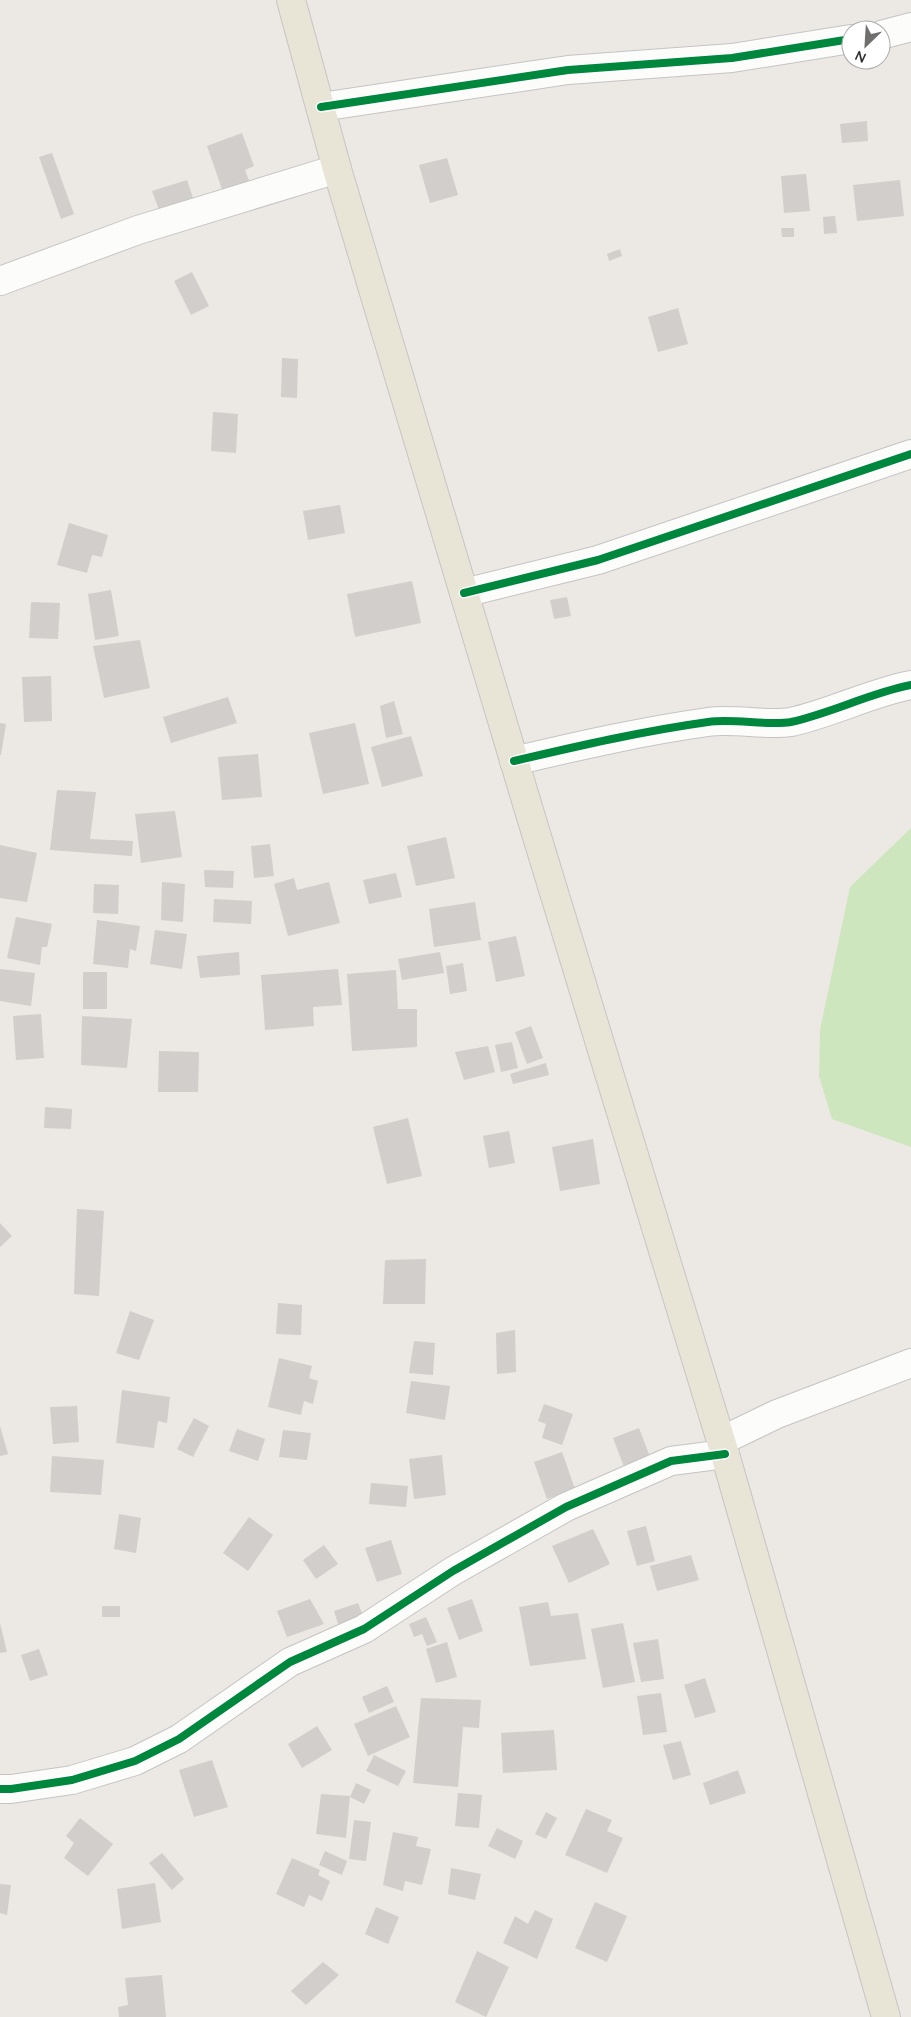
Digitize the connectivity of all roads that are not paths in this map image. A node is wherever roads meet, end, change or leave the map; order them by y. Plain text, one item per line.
1 (290, 0) edge
2 (911, 27) edge
3 (891, 32) edge
4 (841, 42) edge
5 (321, 107) junction
6 (337, 169) junction
7 (0, 281) edge
8 (911, 454) edge
9 (464, 592) junction
10 (911, 685) edge
11 (514, 760) junction
12 (911, 1363) edge
13 (723, 1447) junction
14 (0, 1789) edge
15 (886, 2017) edge

1 - 5 main road
2 - 3 street
4 - 5 street
5 - 6 main road
6 - 7 street
6 - 9 main road
8 - 9 street
9 - 11 main road
10 - 11 street
11 - 13 main road
12 - 13 street
13 - 14 street
13 - 15 main road

